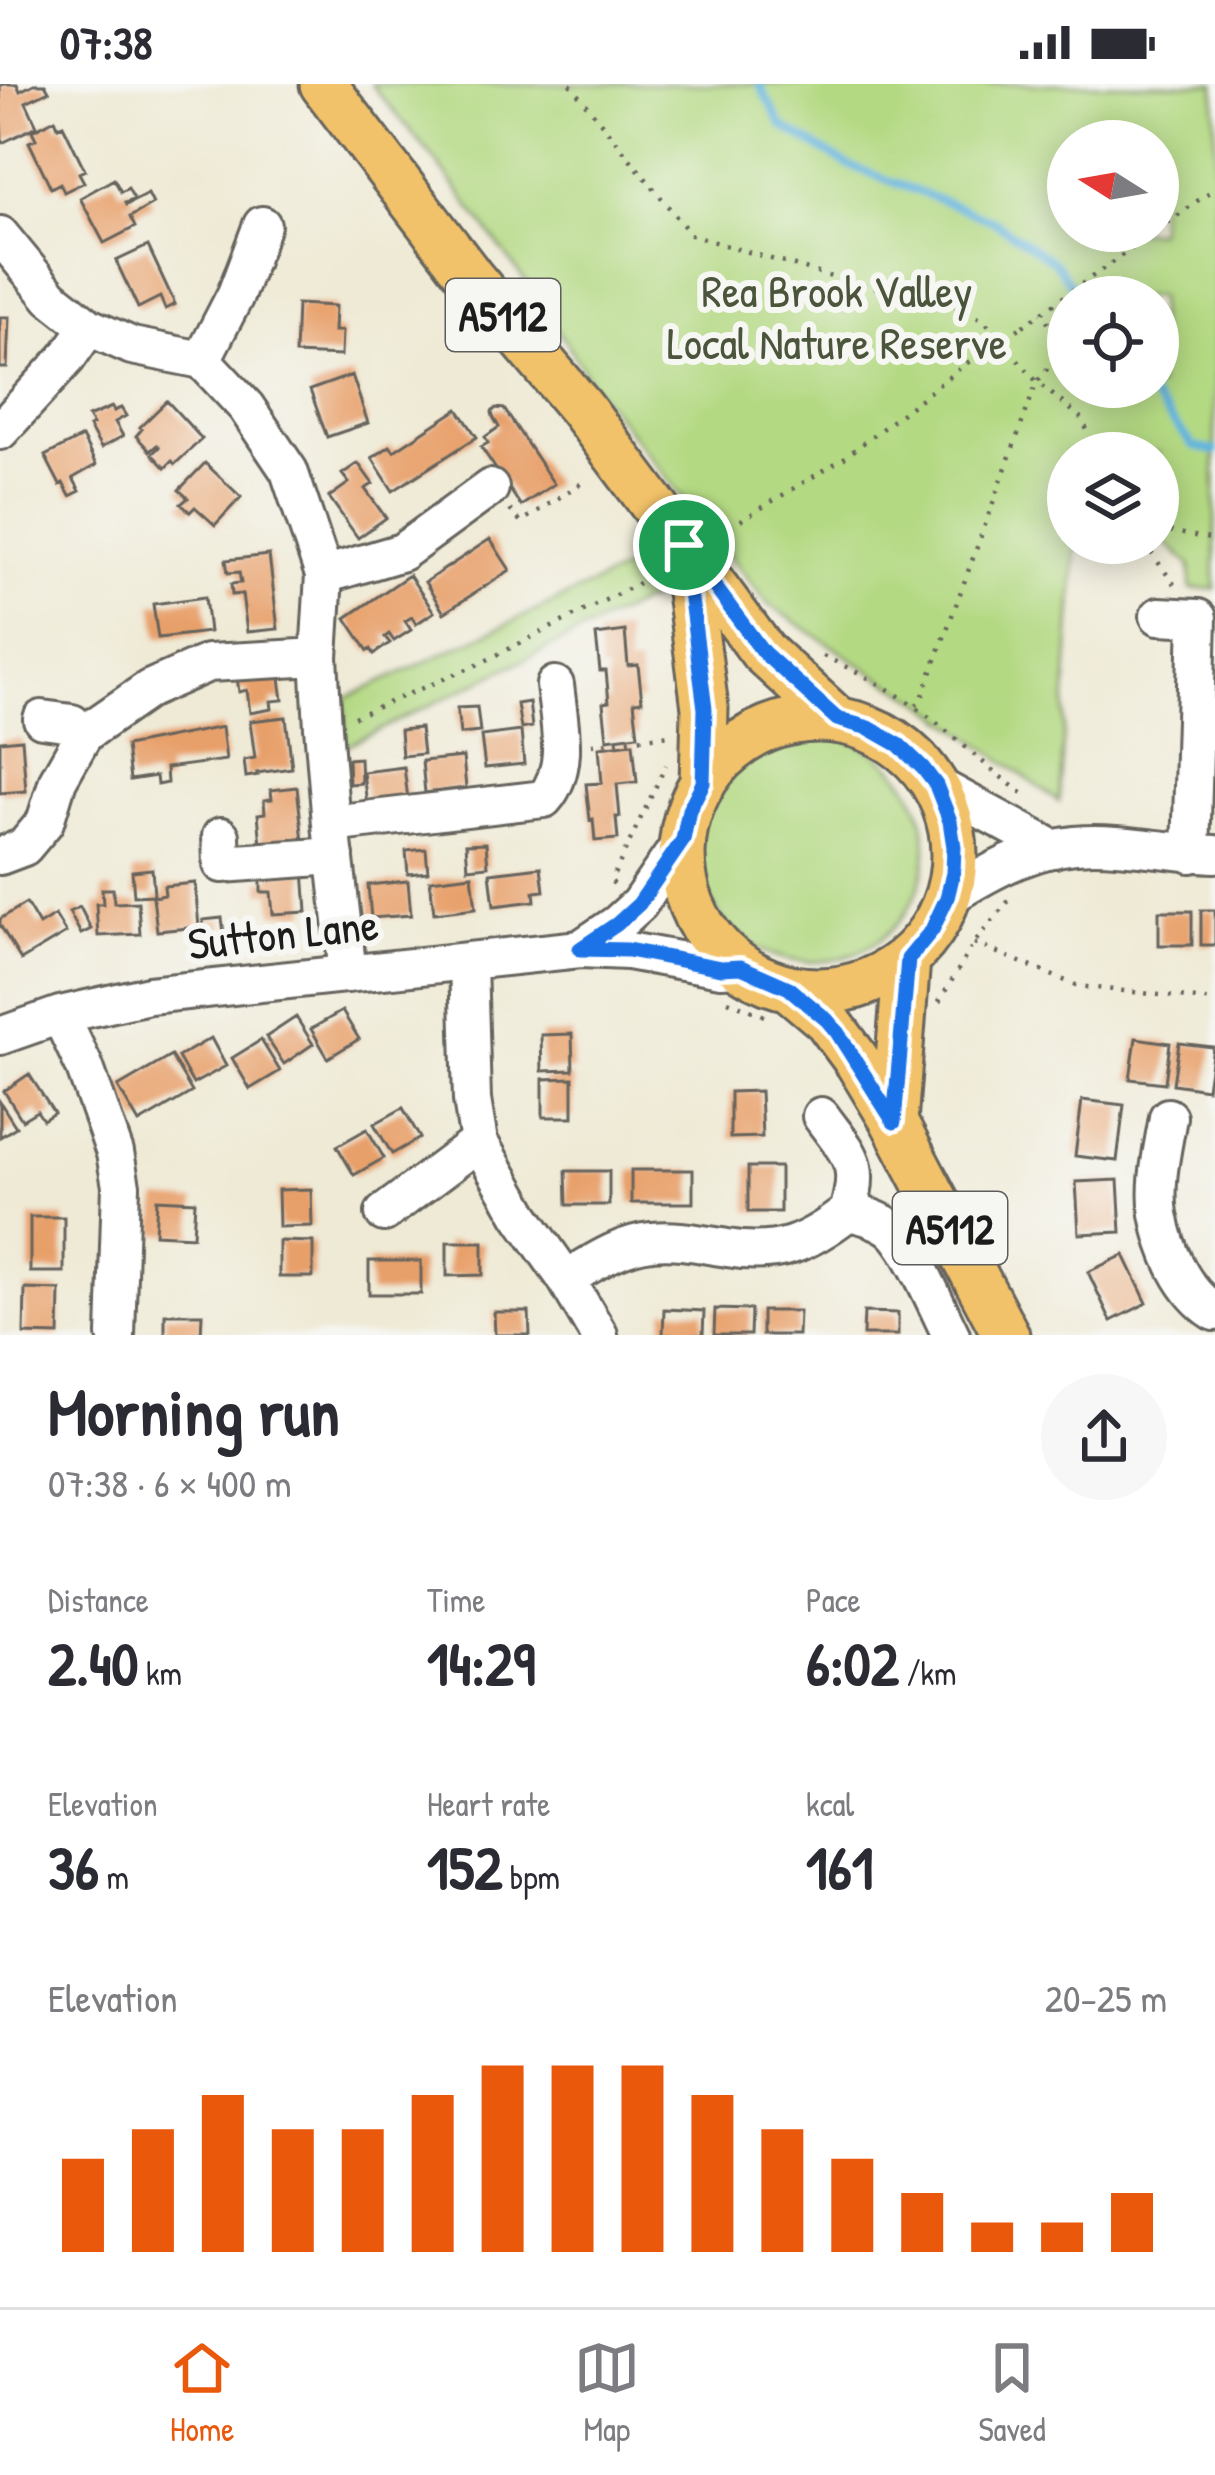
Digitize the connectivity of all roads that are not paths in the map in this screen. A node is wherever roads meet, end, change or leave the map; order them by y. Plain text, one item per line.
1 (323, 84) edge
2 (262, 225) dead end
3 (0, 235) edge
4 (88, 327) junction
5 (202, 360) junction
6 (0, 431) edge
7 (490, 488) road end
8 (684, 553) junction
9 (324, 575) junction
10 (1159, 616) dead end
11 (319, 656) junction
12 (555, 686) dead end
13 (42, 719) dead end
14 (837, 719) junction
15 (83, 734) junction
16 (685, 772) junction
17 (936, 785) junction
18 (221, 836) dead end
19 (333, 840) junction
20 (683, 840) junction
21 (1054, 849) junction
22 (12, 852) edge
23 (1203, 854) edge
24 (947, 898) junction
25 (580, 949) junction
26 (908, 959) junction
27 (468, 962) junction
28 (741, 967) junction
29 (348, 974) junction
30 (789, 988) junction
31 (60, 1015) junction
32 (0, 1036) edge
33 (894, 1122) junction
34 (824, 1136) dead end
35 (1173, 1141) dead end
36 (479, 1142) junction
37 (403, 1211) dead end
38 (848, 1211) junction
39 (566, 1279) junction
40 (1215, 1312) edge
41 (116, 1335) edge
42 (599, 1335) edge
43 (951, 1335) edge
44 (1006, 1335) edge

1 - 8 main road, A5112
2 - 5 street
3 - 4 street
4 - 5 street
4 - 6 street
5 - 9 street
7 - 9 street
8 - 14 main road, A5112
8 - 16 main road, A5112
9 - 11 street
10 - 23 street
11 - 15 street
11 - 19 street
12 - 19 street
13 - 15 street
14 - 16 main road
14 - 17 main road
15 - 22 street
16 - 20 main road
17 - 21 street
17 - 24 main road
18 - 19 street
19 - 29 street
20 - 25 street, Sutton Lane
20 - 28 main road
21 - 23 street
21 - 24 street
24 - 26 main road
25 - 27 street, Sutton Lane
25 - 28 street, Sutton Lane
26 - 30 main road
26 - 33 main road
27 - 29 street, Sutton Lane
27 - 36 street
28 - 30 main road
29 - 31 street, Sutton Lane
30 - 33 main road, A5112
31 - 32 street, Sutton Lane
31 - 41 street
33 - 44 main road, A5112
34 - 38 street
35 - 40 street
36 - 37 street
36 - 39 street
38 - 39 street
38 - 43 street
39 - 42 street

